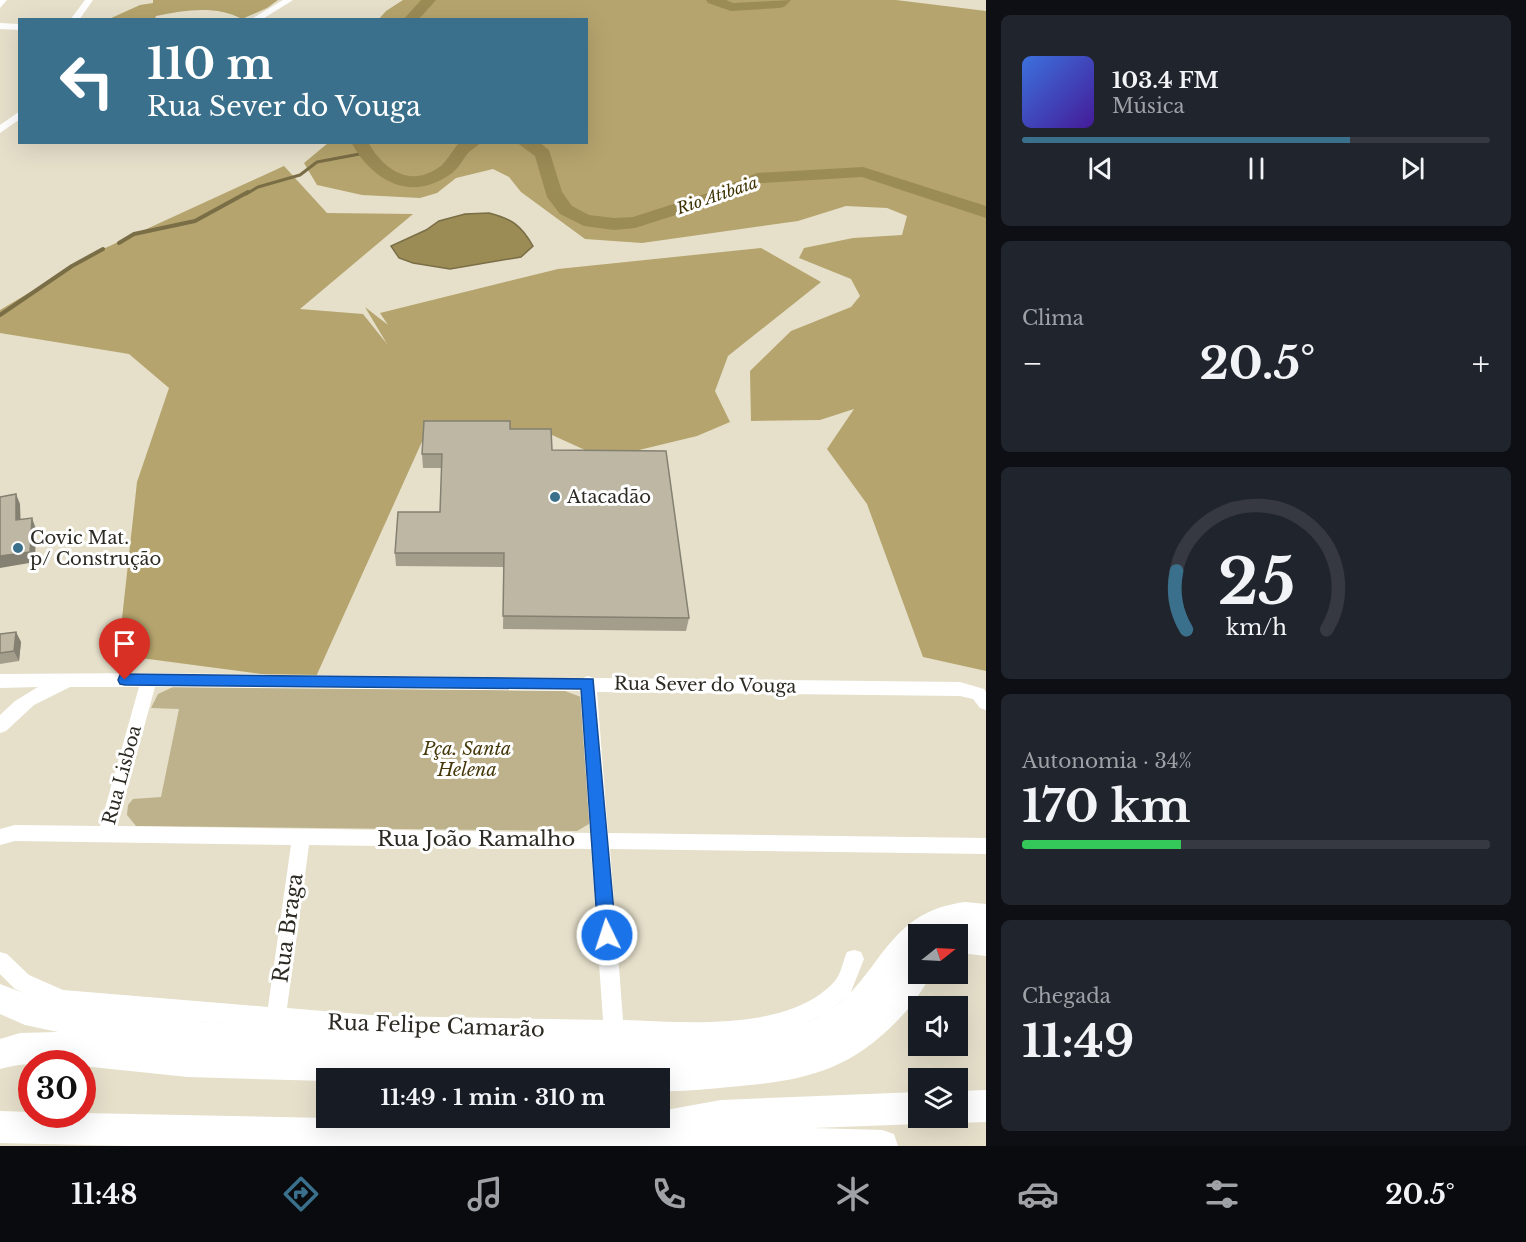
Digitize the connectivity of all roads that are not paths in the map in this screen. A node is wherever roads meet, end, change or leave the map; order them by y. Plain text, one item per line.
1 (3, 0) edge
2 (89, 0) edge
3 (289, 0) edge
4 (0, 5) edge
5 (76, 18) edge
6 (258, 18) edge
7 (0, 26) edge
8 (18, 27) edge
9 (18, 116) edge
10 (0, 130) edge
11 (77, 679) junction
12 (149, 680) junction
13 (0, 681) edge
14 (588, 684) junction
15 (982, 698) edge
16 (0, 726) edge
17 (106, 835) junction
18 (1, 836) edge
19 (301, 839) junction
20 (600, 840) junction
21 (986, 846) edge
22 (986, 918) edge
23 (968, 940) edge
24 (986, 942) edge
25 (854, 959) dead end
26 (0, 961) edge
27 (908, 983) edge
28 (0, 999) edge
29 (276, 1018) junction
30 (614, 1030) junction
31 (0, 1054) edge
32 (986, 1106) edge
33 (968, 1107) edge
34 (908, 1108) edge
35 (0, 1126) edge
36 (589, 1140) junction
37 (882, 1146) edge

1 - 4 street
2 - 5 street
3 - 6 street
7 - 8 street
9 - 10 street
11 - 12 street, Rua Sever do Vouga
11 - 13 street, Rua Sever do Vouga
11 - 16 street
12 - 14 street, Rua Sever do Vouga
12 - 17 street, Rua Lisboa
14 - 15 street, Rua Sever do Vouga
14 - 20 street
17 - 18 street, Rua João Ramalho
17 - 19 street, Rua João Ramalho
19 - 20 street, Rua João Ramalho
19 - 29 street, Rua Braga
20 - 21 street, Rua João Ramalho
20 - 30 street
22 - 28 highway
23 - 24 highway
25 - 30 street, Rua Felipe Camarão
26 - 29 street, Rua Felipe Camarão
27 - 31 highway
29 - 30 street, Rua Felipe Camarão
32 - 33 highway
34 - 36 highway
35 - 36 highway
36 - 37 highway

